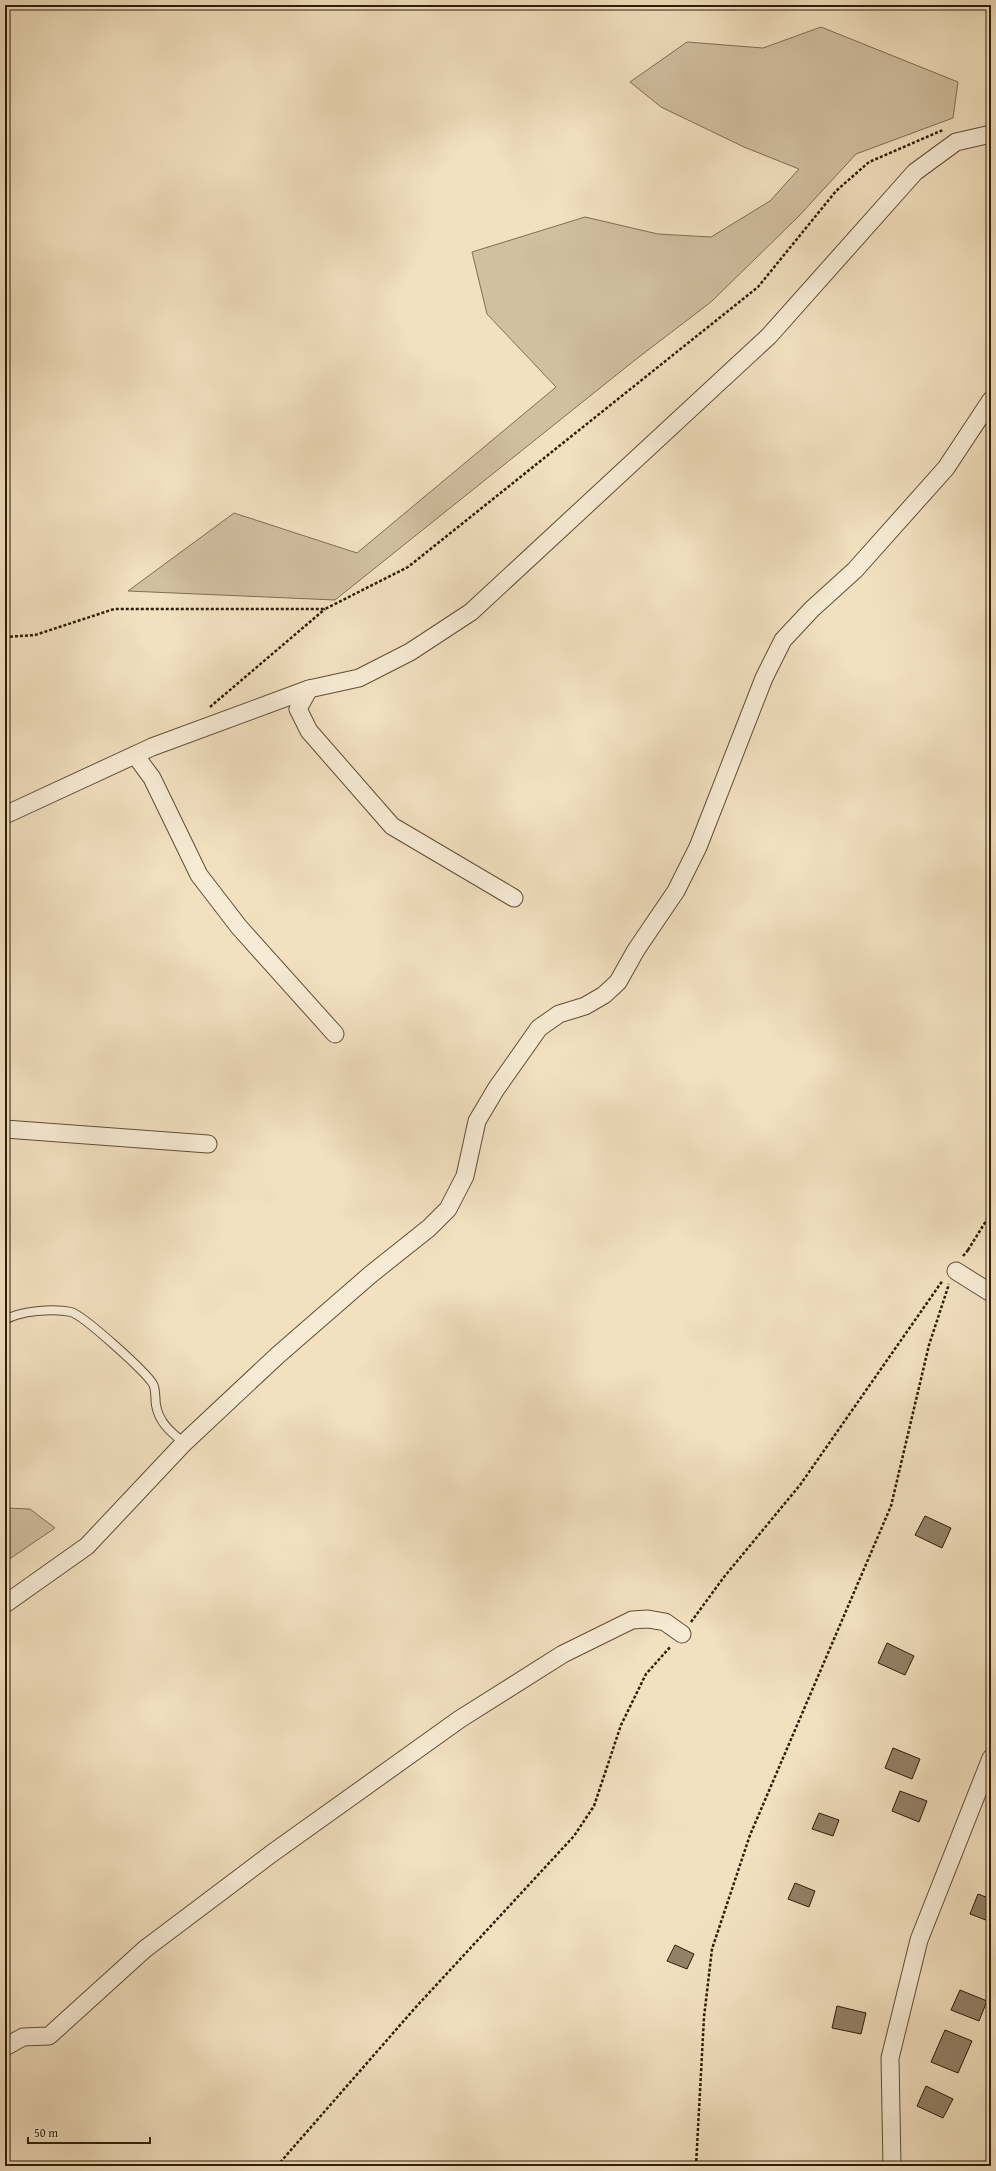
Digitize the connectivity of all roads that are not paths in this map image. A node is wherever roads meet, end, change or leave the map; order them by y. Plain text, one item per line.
1 (991, 134) edge
2 (991, 400) edge
3 (308, 689) junction
4 (135, 755) junction
5 (5, 815) edge
6 (514, 898) dead end
7 (335, 1034) dead end
8 (5, 1129) edge
9 (208, 1144) dead end
10 (953, 1270) road end
11 (991, 1293) edge
12 (5, 1320) edge
13 (184, 1443) junction
14 (5, 1604) edge
15 (682, 1634) road end
16 (991, 1758) edge
17 (5, 2047) edge
18 (892, 2166) edge

1 - 3 street
2 - 13 street
3 - 4 street
3 - 6 street
4 - 5 street
4 - 7 street
8 - 9 street
10 - 11 street
12 - 13 lane
13 - 14 street
15 - 17 street
16 - 18 street

